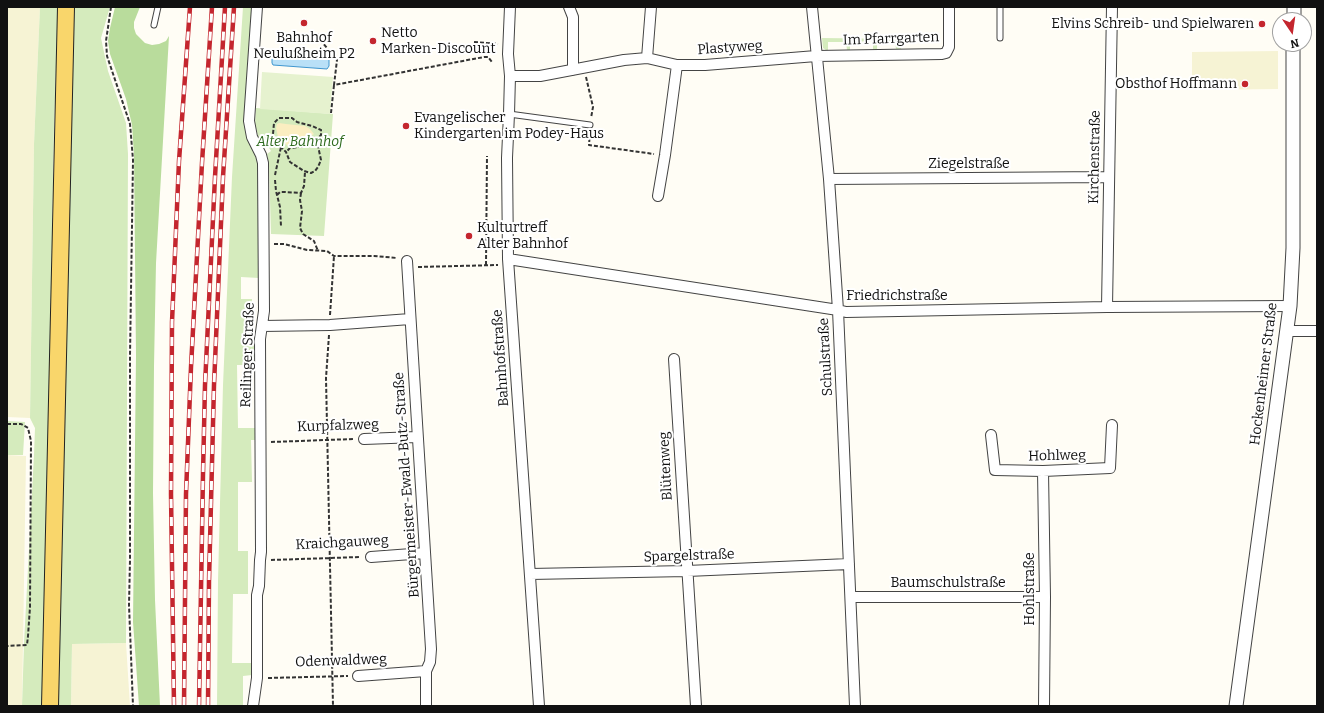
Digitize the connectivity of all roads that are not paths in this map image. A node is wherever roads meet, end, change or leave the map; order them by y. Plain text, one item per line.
1 (66, 7) edge
2 (158, 7) edge
3 (258, 7) edge
4 (510, 7) edge
5 (569, 7) edge
6 (651, 7) edge
7 (812, 7) edge
8 (949, 7) edge
9 (1000, 7) edge
10 (1112, 7) edge
11 (154, 25) dead end
12 (1000, 38) dead end
13 (1293, 52) edge
14 (816, 56) junction
15 (647, 58) junction
16 (676, 65) junction
17 (573, 70) junction
18 (510, 76) junction
19 (509, 114) junction
20 (590, 125) road end
21 (1109, 177) junction
22 (829, 179) junction
23 (658, 196) dead end
24 (508, 259) junction
25 (407, 264) road end
26 (1290, 306) junction
27 (1107, 307) junction
28 (838, 310) junction
29 (410, 319) junction
30 (262, 326) junction
31 (1286, 331) junction
32 (1317, 331) edge
33 (674, 359) dead end
34 (1112, 425) dead end
35 (991, 435) dead end
36 (417, 436) junction
37 (364, 439) road end
38 (1043, 471) junction
39 (425, 553) junction
40 (371, 557) road end
41 (849, 564) junction
42 (687, 571) junction
43 (530, 574) junction
44 (851, 597) junction
45 (1045, 597) junction
46 (426, 671) junction
47 (358, 676) road end
48 (50, 706) edge
49 (253, 706) edge
50 (426, 706) edge
51 (539, 706) edge
52 (696, 706) edge
53 (855, 706) edge
54 (1044, 706) edge
55 (1236, 706) edge

1 - 48 main road
2 - 11 lane
3 - 30 street, Reilinger Straße
4 - 18 street, Bahnhofstraße
5 - 17 street
6 - 15 street
7 - 14 street, Schulstraße
8 - 14 street, Im Pfarrgarten
9 - 12 lane
10 - 21 street, Kirchenstraße
13 - 26 street, Hockenheimer Straße
14 - 16 street, Plastyweg
14 - 22 street, Schulstraße
15 - 16 street, Plastyweg
15 - 17 street, Plastyweg
16 - 23 street
17 - 18 street, Plastyweg
18 - 19 street, Bahnhofstraße
19 - 20 lane
19 - 24 street, Bahnhofstraße
21 - 22 street, Ziegelstraße
21 - 27 street, Kirchenstraße
22 - 28 street, Schulstraße
24 - 28 street, Friedrichstraße
24 - 43 street, Bahnhofstraße
25 - 29 street, Bürgermeister-Ewald-Butz-Straße
26 - 27 street, Friedrichstraße
26 - 31 street, Hockenheimer Straße
27 - 28 street, Friedrichstraße
28 - 41 street, Schulstraße
29 - 30 street
29 - 36 street, Bürgermeister-Ewald-Butz-Straße
30 - 49 street, Reilinger Straße
31 - 32 street
31 - 55 street, Hockenheimer Straße
33 - 42 street, Blütenweg
34 - 38 street, Hohlweg
35 - 38 street, Hohlweg
36 - 37 street, Kurpfalzweg
36 - 39 street, Bürgermeister-Ewald-Butz-Straße
38 - 45 street, Hohlstraße
39 - 40 street, Kraichgauweg
39 - 46 street, Bürgermeister-Ewald-Butz-Straße
41 - 42 street, Spargelstraße
41 - 44 street, Schulstraße
42 - 43 street, Spargelstraße
42 - 52 street, Blütenweg
43 - 51 street, Bahnhofstraße
44 - 45 street, Baumschulstraße
44 - 53 street, Schulstraße
45 - 54 street, Hohlstraße
46 - 47 street, Odenwaldweg
46 - 50 street, Bürgermeister-Ewald-Butz-Straße

